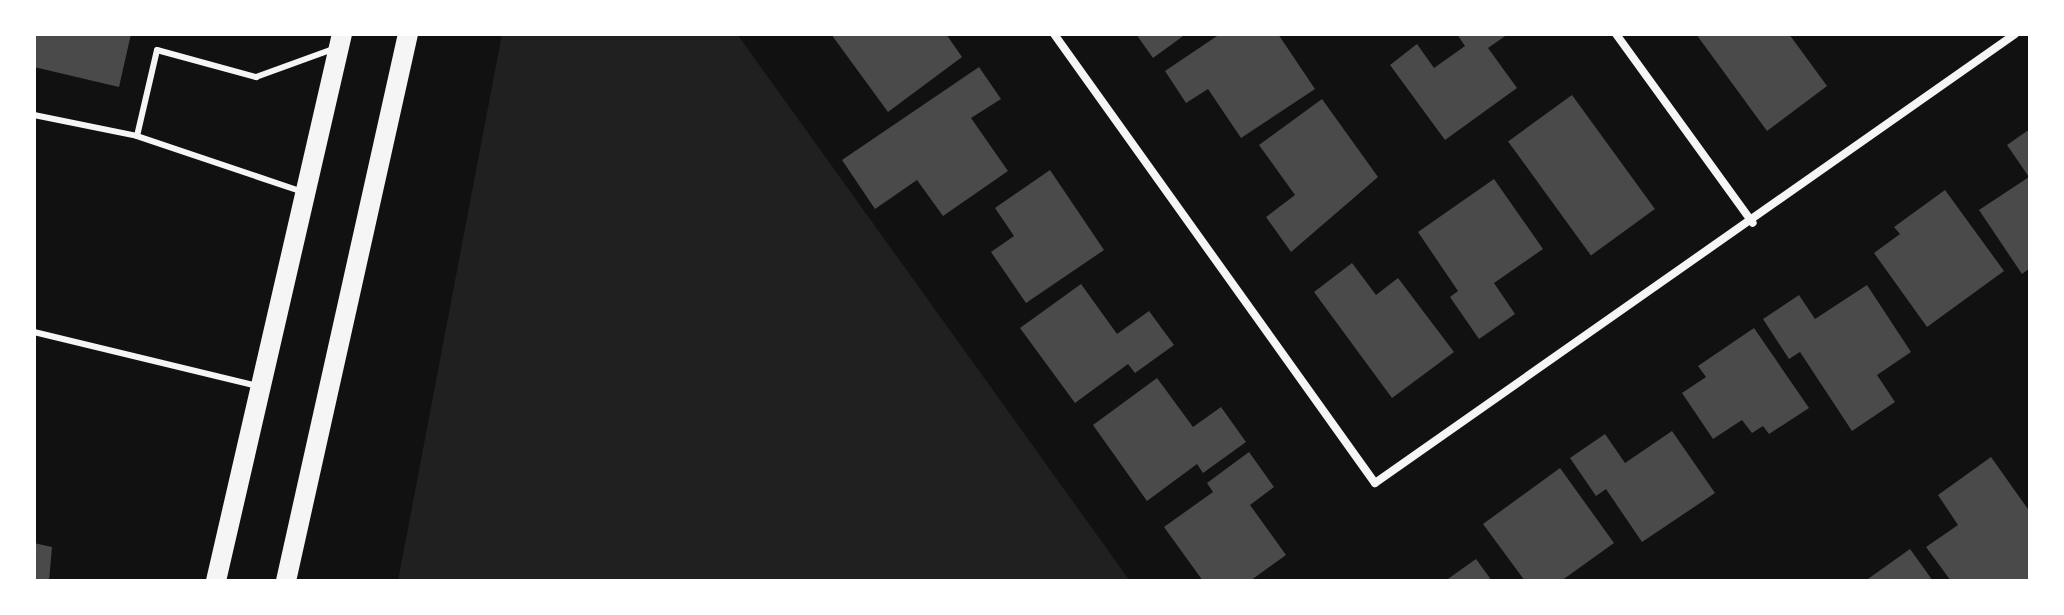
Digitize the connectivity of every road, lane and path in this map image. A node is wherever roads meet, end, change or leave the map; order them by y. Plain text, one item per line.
1 (408, 34) edge
2 (1054, 34) edge
3 (1616, 34) edge
4 (2015, 34) edge
5 (341, 40) edge
6 (34, 115) edge
7 (137, 136) junction
8 (306, 193) junction
9 (1753, 223) junction
10 (34, 332) edge
11 (261, 387) junction
12 (216, 581) edge
13 (286, 581) edge

1 - 13 main road
2 - 9 street
3 - 9 street
4 - 9 street
5 - 7 lane
5 - 8 main road
6 - 7 lane
7 - 8 lane
8 - 11 main road
10 - 11 lane
11 - 12 main road

